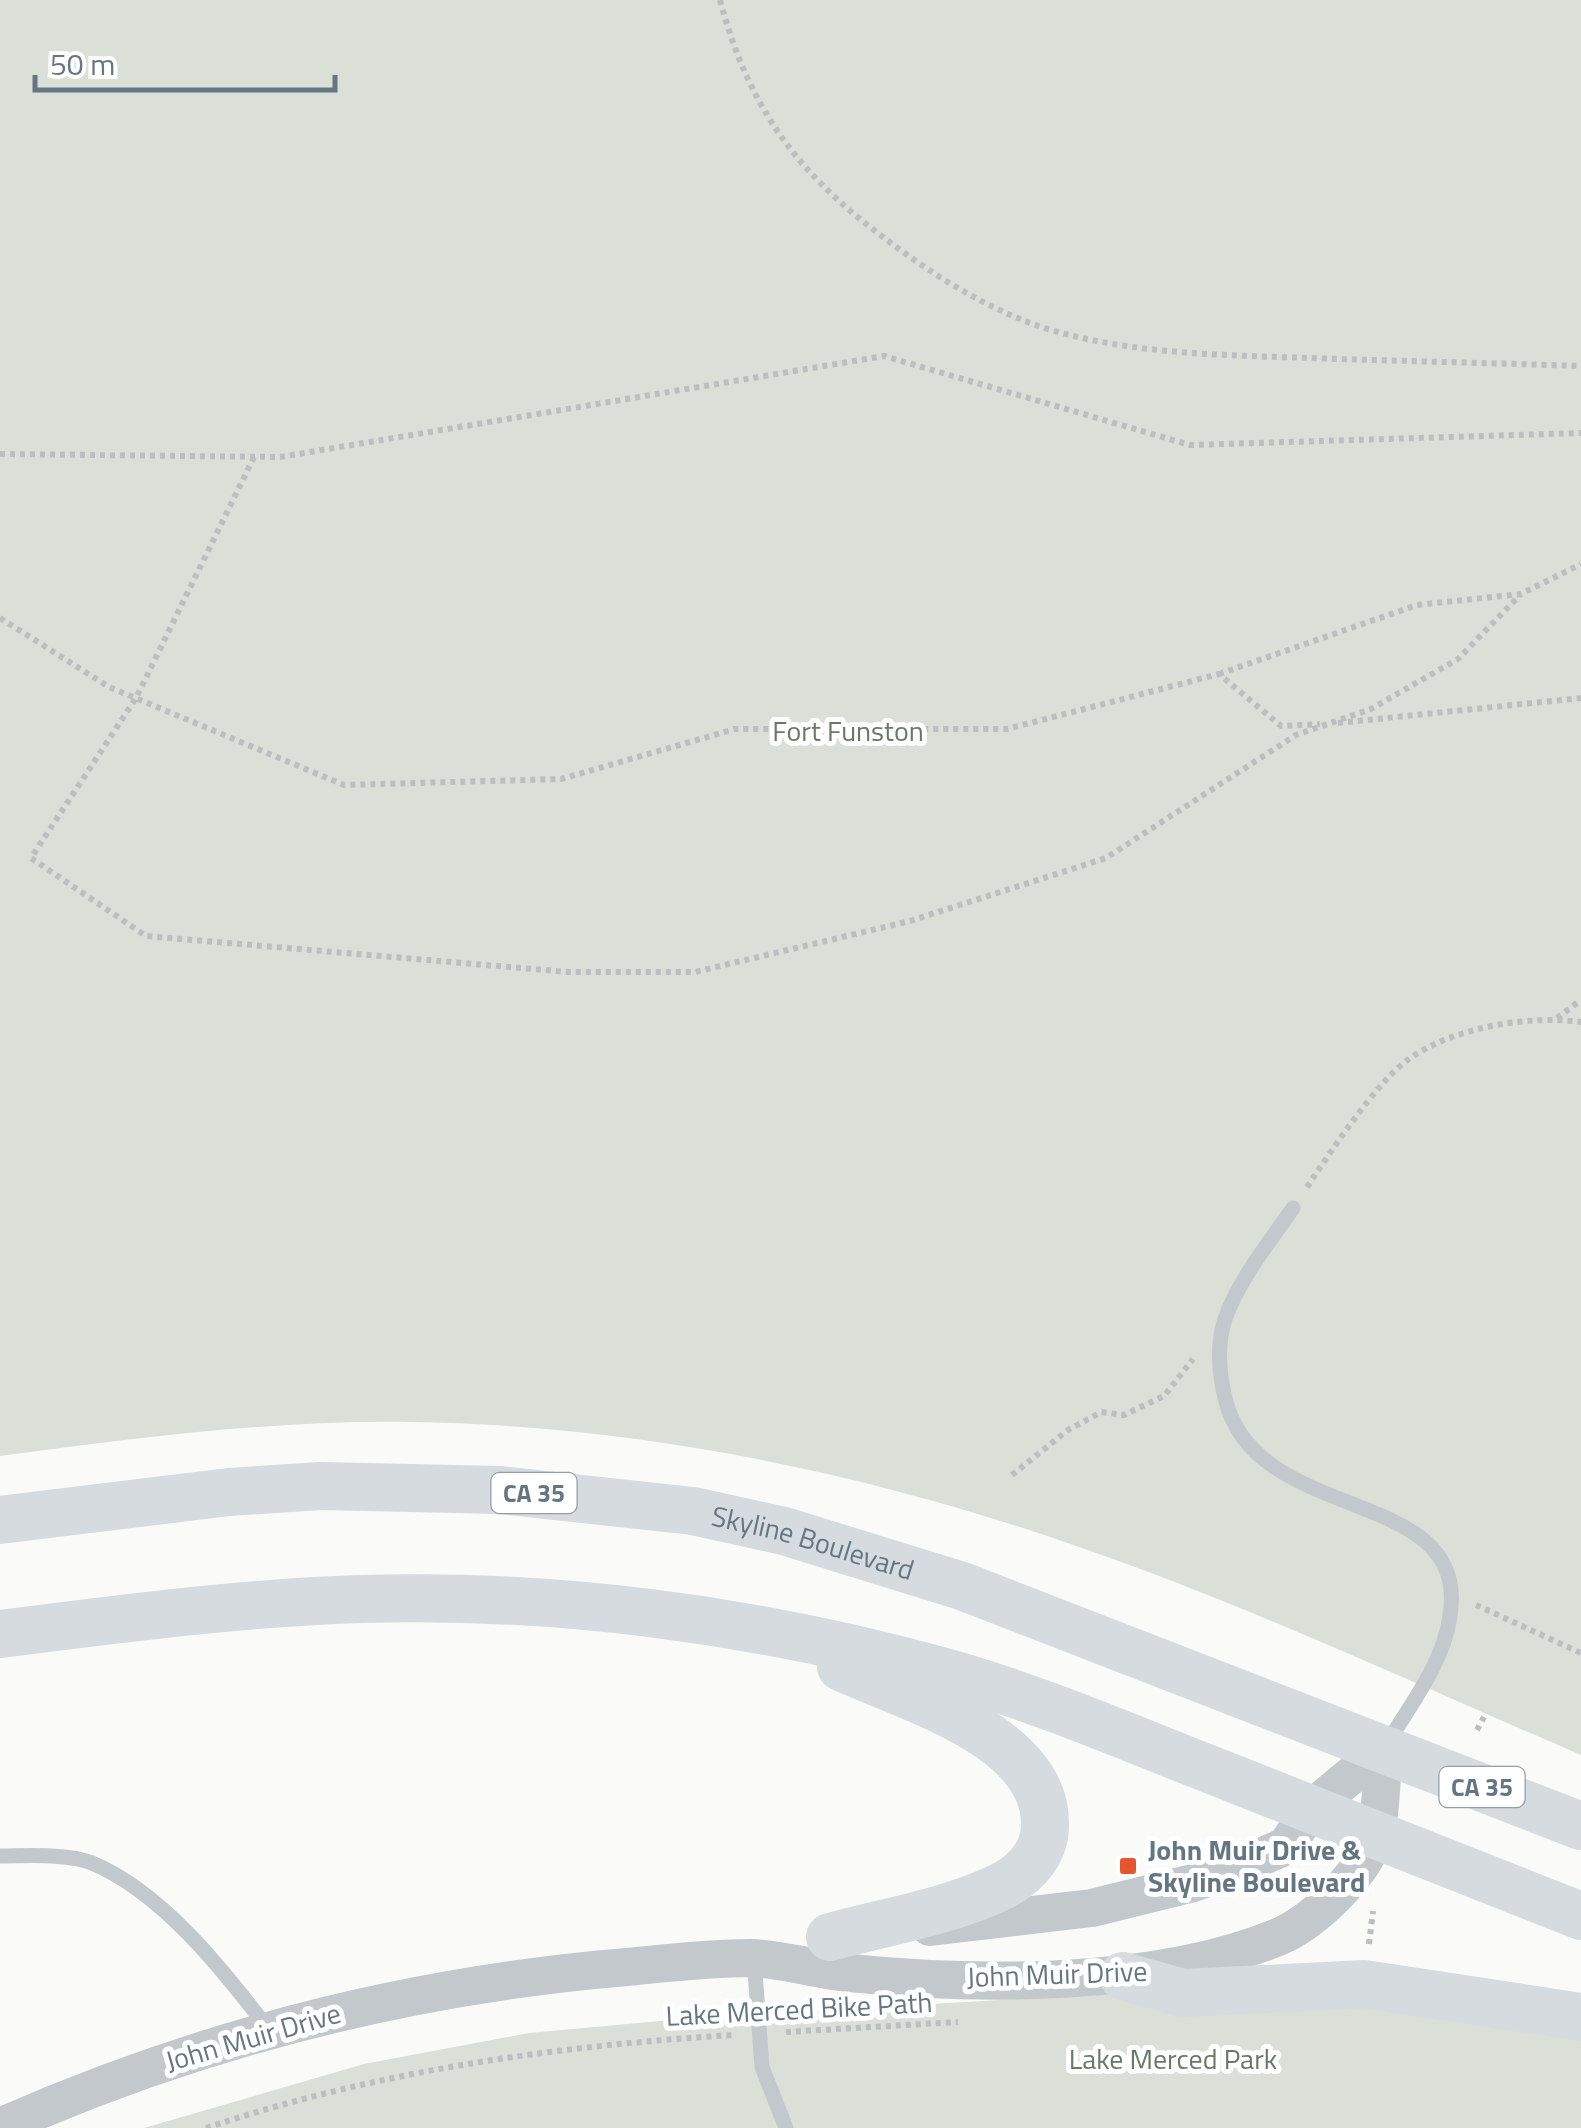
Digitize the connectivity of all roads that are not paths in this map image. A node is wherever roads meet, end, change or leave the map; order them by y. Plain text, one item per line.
1 (1293, 1208) road end
2 (0, 1520) edge
3 (766, 1632) junction
4 (0, 1634) edge
5 (1384, 1748) junction
6 (1311, 1809) junction
7 (1581, 1826) edge
8 (1376, 1835) junction
9 (0, 1856) edge
10 (1581, 1916) edge
11 (830, 1937) junction
12 (754, 1958) junction
13 (1123, 1976) junction
14 (1581, 2017) edge
15 (269, 2030) junction
16 (0, 2127) edge
17 (786, 2128) edge

1 - 5 lane
2 - 5 main road, Skyline Boulevard / CA 35
3 - 4 main road
3 - 6 main road
3 - 11 main road
5 - 6 street, John Muir Drive
5 - 7 main road, Skyline Boulevard / CA 35
5 - 8 street, John Muir Drive
6 - 8 main road
6 - 11 street, John Muir Drive
8 - 10 main road
8 - 13 street, John Muir Drive
9 - 15 lane
11 - 12 street, John Muir Drive
12 - 13 street, John Muir Drive
12 - 15 street, John Muir Drive
12 - 17 lane
13 - 14 main road
15 - 16 street, John Muir Drive

